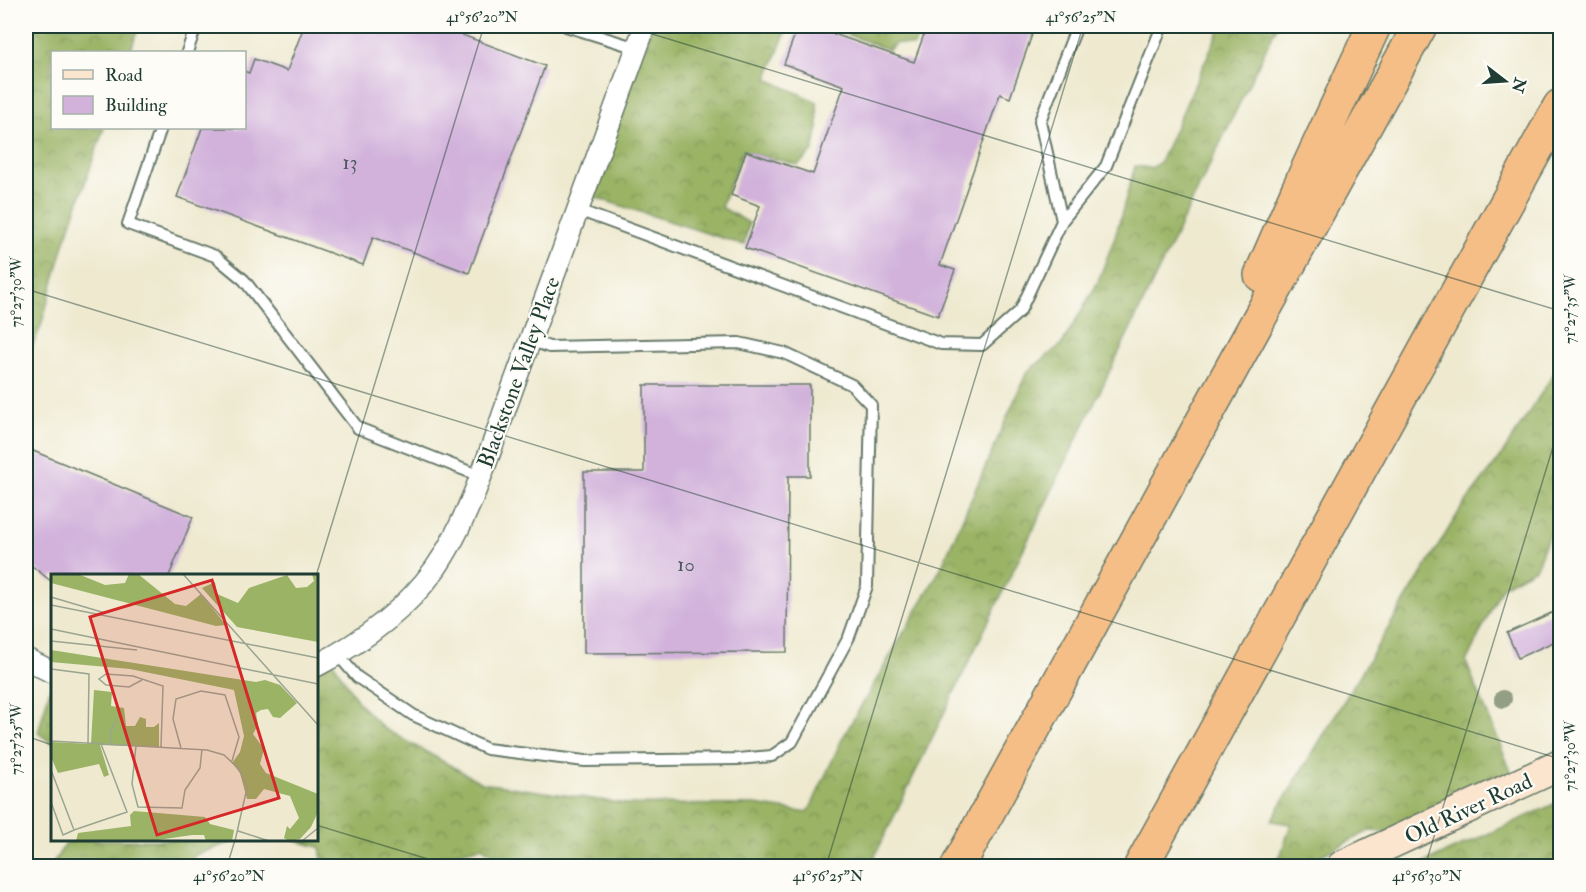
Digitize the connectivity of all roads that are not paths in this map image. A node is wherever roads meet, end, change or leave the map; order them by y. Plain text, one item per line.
1 (196, 26) edge
2 (566, 26) edge
3 (645, 26) edge
4 (1077, 26) edge
5 (1162, 26) edge
6 (1374, 26) edge
7 (1420, 26) edge
8 (637, 48) junction
9 (187, 51) edge
10 (1560, 106) edge
11 (161, 129) edge
12 (1535, 174) dead end
13 (578, 210) junction
14 (1062, 221) junction
15 (1472, 266) junction
16 (530, 340) junction
17 (1206, 414) junction
18 (480, 476) junction
19 (338, 655) junction
20 (26, 659) edge
21 (318, 665) edge
22 (51, 672) edge
23 (1560, 765) edge
24 (958, 867) edge
25 (1141, 867) edge
26 (1342, 867) edge

1 - 9 lane
2 - 8 lane
3 - 8 street, Blackstone Valley Place
4 - 14 lane
5 - 14 lane
6 - 17 highway
7 - 17 highway
8 - 13 street, Blackstone Valley Place
10 - 15 highway
11 - 18 lane
12 - 15 lane
13 - 14 lane
13 - 16 street, Blackstone Valley Place
15 - 25 highway
16 - 18 street, Blackstone Valley Place
16 - 19 lane
17 - 24 highway
18 - 19 street, Blackstone Valley Place
19 - 21 street, Blackstone Valley Place
20 - 22 street
23 - 26 main road, Old River Road

